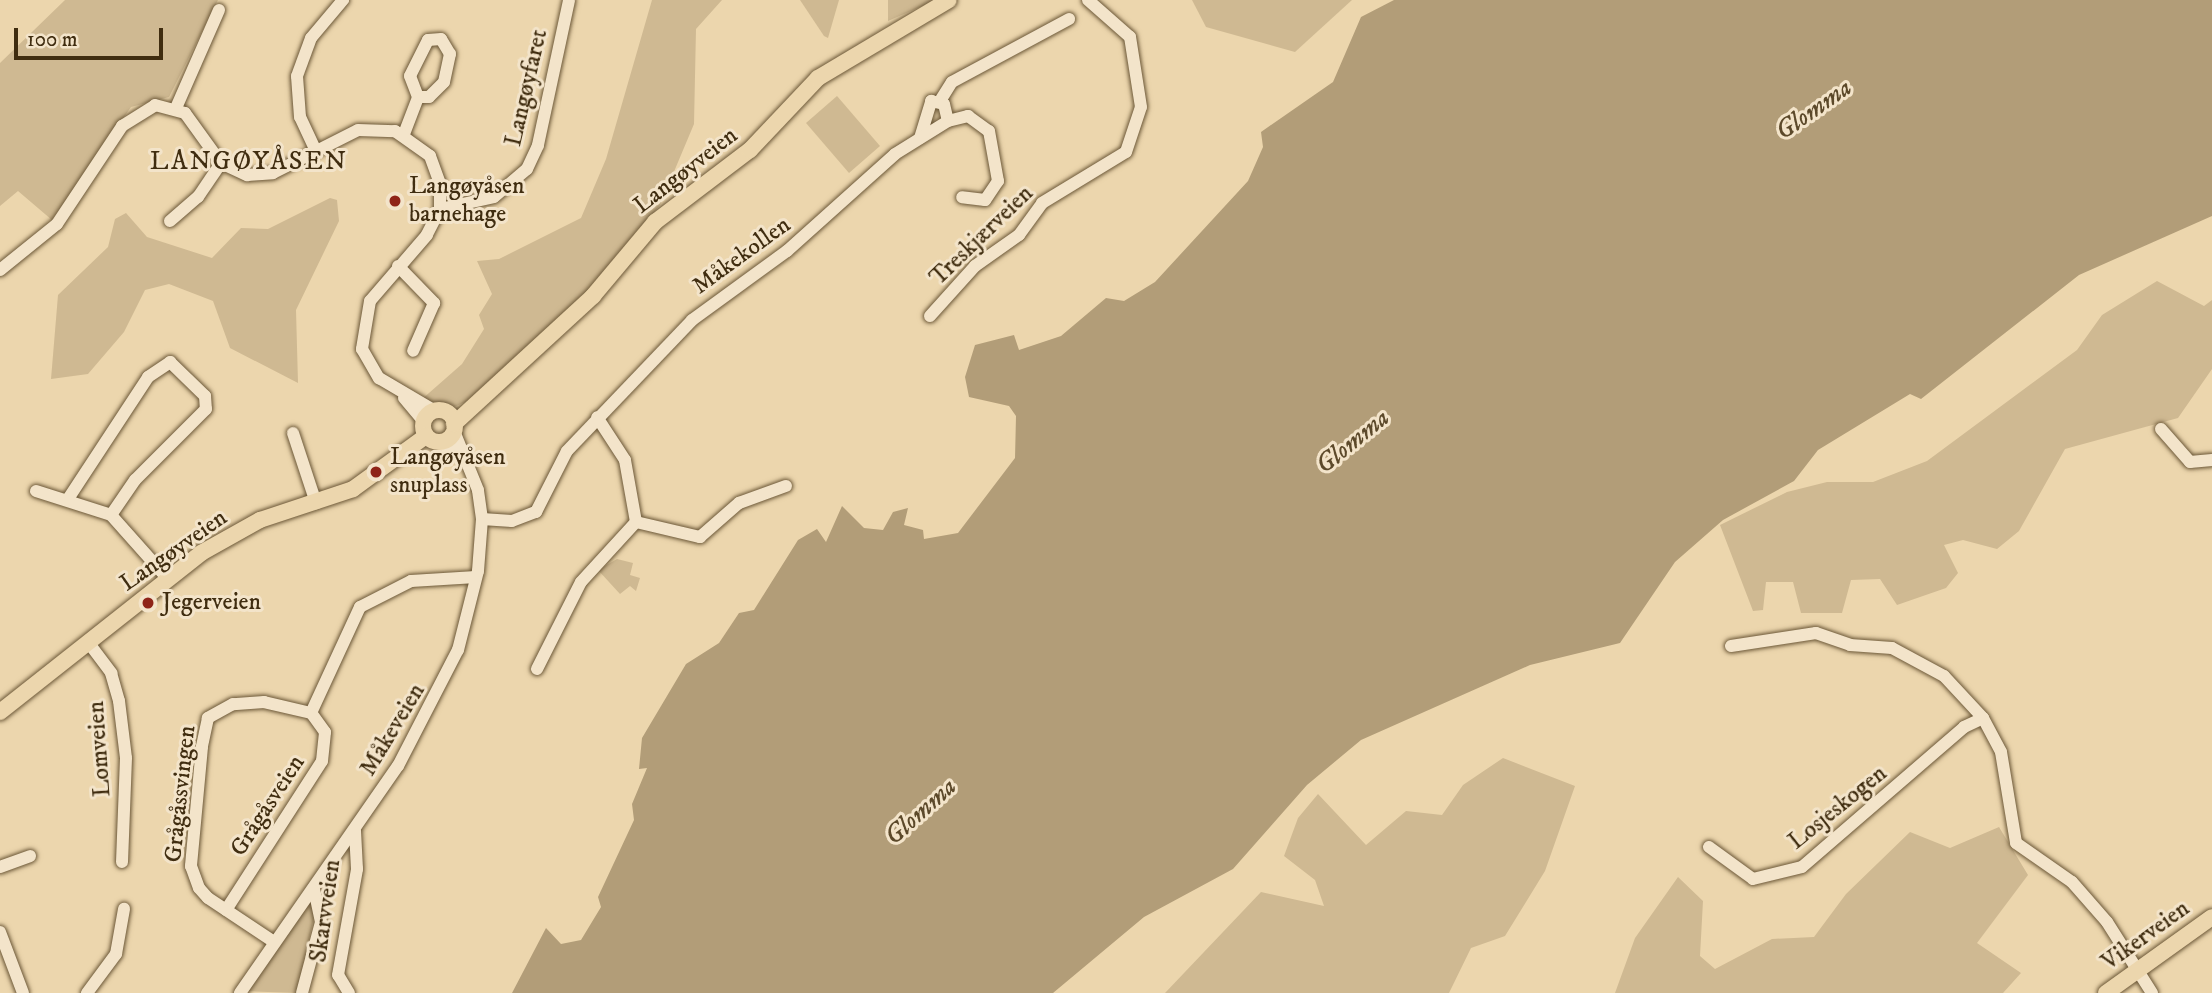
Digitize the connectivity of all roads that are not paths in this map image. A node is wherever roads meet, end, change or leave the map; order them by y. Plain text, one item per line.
1 (343, 0) edge
2 (569, 0) edge
3 (949, 0) edge
4 (1088, 0) edge
5 (219, 10) dead end
6 (1069, 19) dead end
7 (418, 97) junction
8 (940, 101) junction
9 (176, 108) junction
10 (948, 121) junction
11 (404, 134) junction
12 (920, 138) junction
13 (315, 149) junction
14 (221, 163) junction
15 (962, 197) dead end
16 (440, 209) junction
17 (170, 220) dead end
18 (398, 266) junction
19 (0, 270) edge
20 (930, 316) dead end
21 (413, 351) dead end
22 (597, 417) junction
23 (439, 425) junction
24 (2161, 429) dead end
25 (293, 433) dead end
26 (2212, 460) edge
27 (786, 486) dead end
28 (36, 491) dead end
29 (68, 499) junction
30 (316, 503) junction
31 (111, 515) junction
32 (482, 519) junction
33 (636, 522) junction
34 (476, 577) junction
35 (168, 579) junction
36 (88, 642) junction
37 (1731, 646) dead end
38 (537, 669) dead end
39 (0, 712) edge
40 (311, 713) junction
41 (1983, 718) junction
42 (355, 830) junction
43 (1709, 847) dead end
44 (30, 856) dead end
45 (122, 862) dead end
46 (0, 867) edge
47 (314, 888) junction
48 (124, 909) dead end
49 (226, 910) junction
50 (2212, 916) edge
51 (0, 932) edge
52 (274, 942) junction
53 (2140, 969) junction
54 (23, 993) edge
55 (87, 993) edge
56 (240, 993) edge
57 (302, 993) edge
58 (349, 993) edge
59 (2106, 993) edge
60 (2152, 993) edge

1 - 13 street
2 - 16 street, Langøyfaret
3 - 23 main road, Langøyveien
4 - 20 street, Treskjærveien
5 - 9 street
6 - 8 street
7 - 7 street
7 - 11 street
8 - 10 street
8 - 12 street
9 - 14 street
9 - 19 street
10 - 12 street, Måkekollen
10 - 15 street
11 - 13 street
11 - 16 street
12 - 22 street, Måkekollen
13 - 14 street
14 - 17 street
16 - 18 street
18 - 21 street
18 - 23 street
22 - 32 street, Måkekollen
22 - 33 street
23 - 30 main road, Langøyveien
23 - 32 street, Måkeveien
24 - 26 street
25 - 30 street
27 - 33 street
28 - 29 street
29 - 31 street
29 - 31 street
30 - 35 main road, Langøyveien
31 - 35 street
32 - 34 street, Måkeveien
33 - 38 street
34 - 40 street
34 - 42 street, Måkeveien
35 - 36 main road, Langøyveien
36 - 39 main road, Langøyveien
36 - 45 street, Lomveien
37 - 41 street
40 - 49 street, Grågåsveien
40 - 49 street, Grågåssvingen
41 - 43 street, Losjeskogen
41 - 53 street
42 - 47 street, Måkeveien
42 - 58 street, Skarvveien
44 - 46 street
47 - 52 street, Måkeveien
47 - 57 street
48 - 55 street
49 - 52 street, Grågåssvingen
50 - 53 main road, Vikerveien
51 - 54 street
52 - 56 street, Måkeveien
53 - 59 main road, Vikerveien
53 - 60 street

